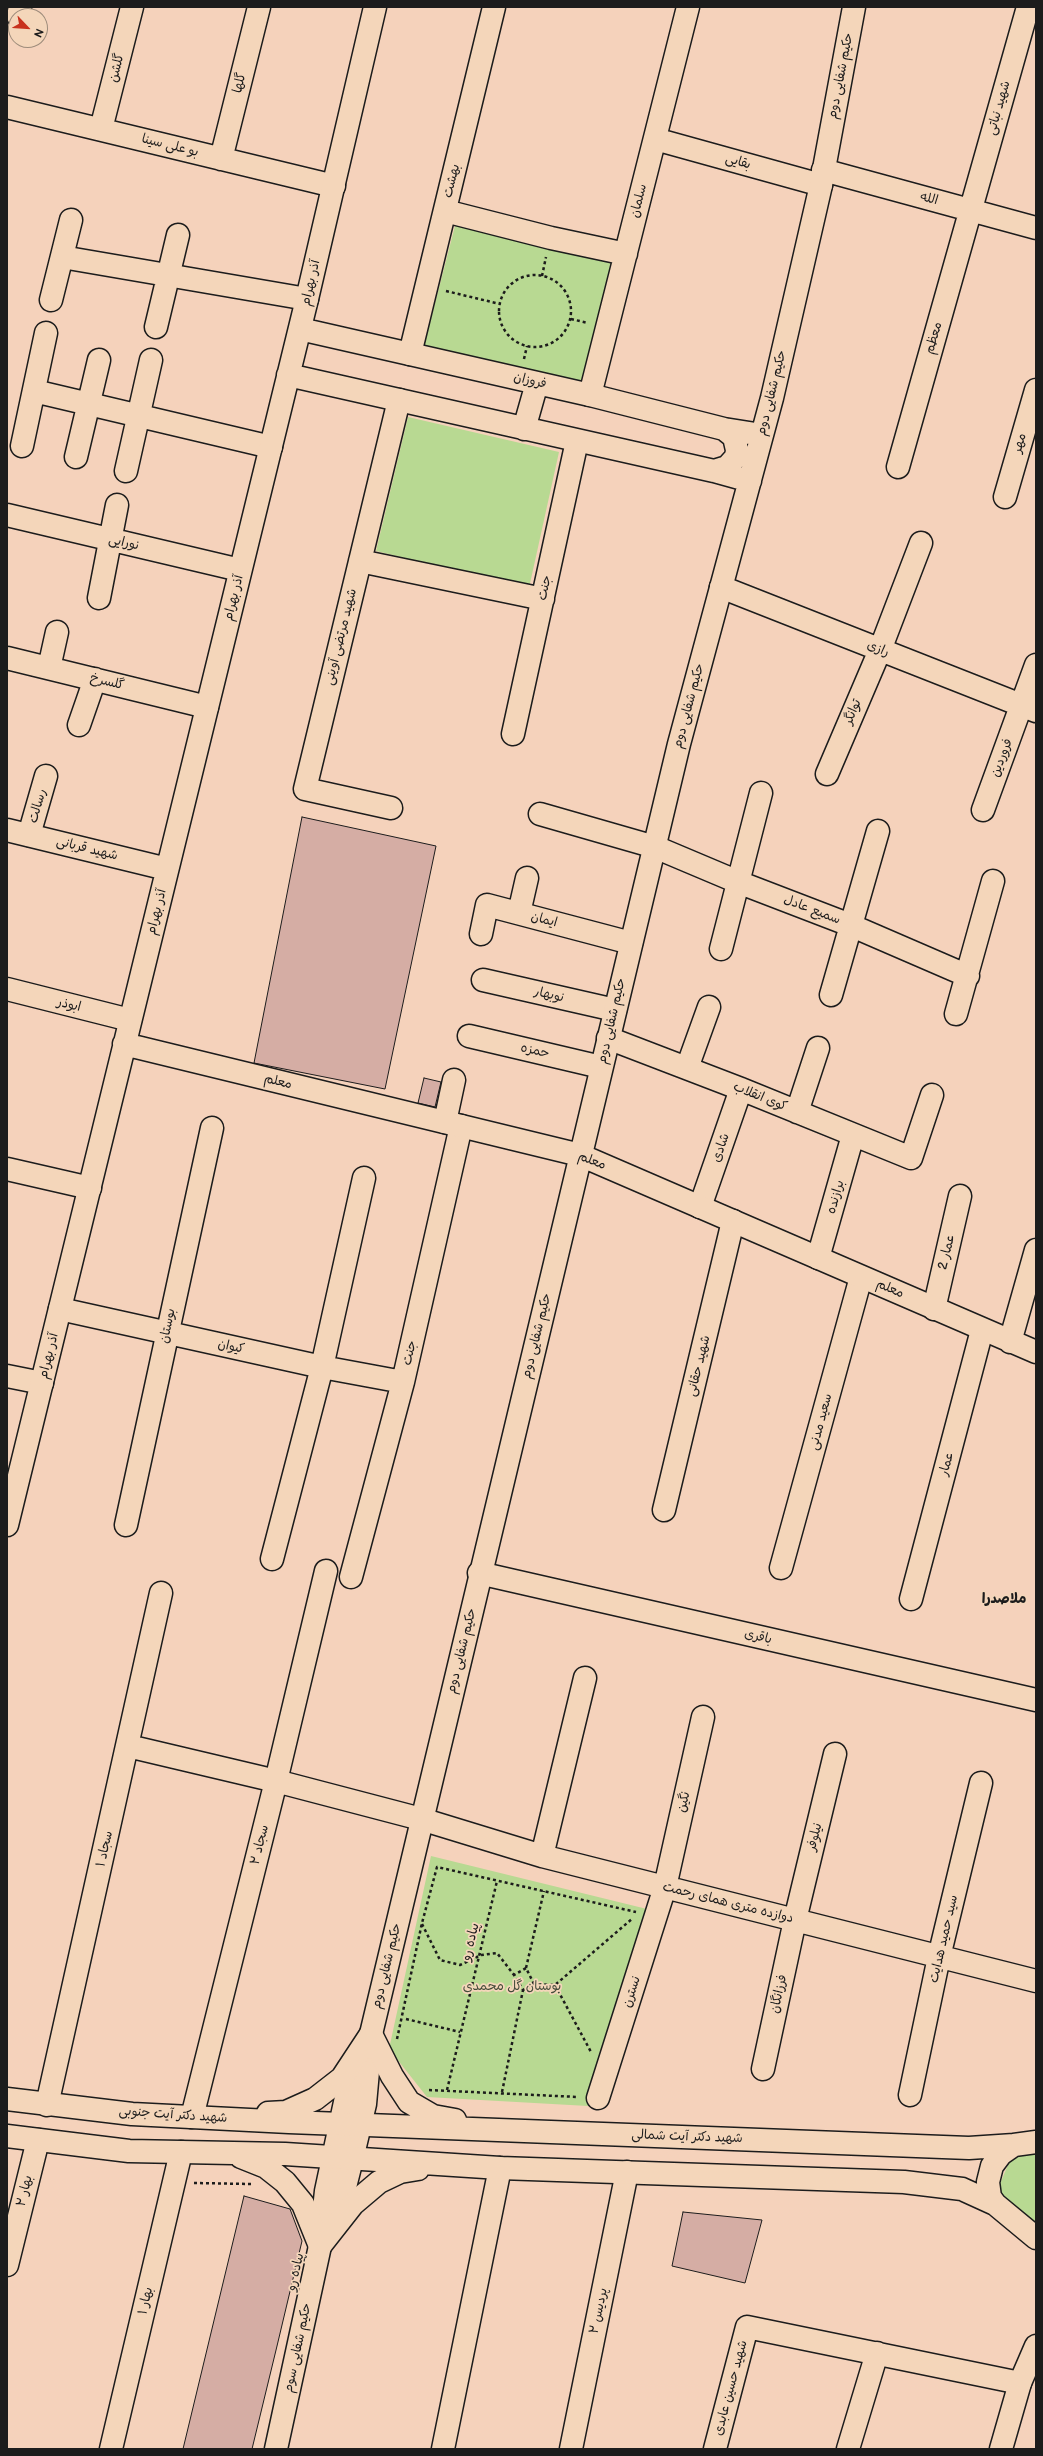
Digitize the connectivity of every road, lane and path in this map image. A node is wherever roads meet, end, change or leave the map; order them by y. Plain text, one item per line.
1 (132, 7) edge
2 (259, 7) edge
3 (375, 7) edge
4 (494, 7) edge
5 (688, 7) edge
6 (854, 7) edge
7 (1028, 7) edge
8 (7, 106) edge
9 (101, 129) junction
10 (655, 139) junction
11 (221, 159) junction
12 (822, 178) junction
13 (334, 186) junction
14 (970, 210) junction
15 (445, 211) junction
16 (71, 220) dead end
17 (1036, 228) edge
18 (178, 235) dead end
19 (626, 254) junction
20 (62, 257) junction
21 (168, 276) junction
22 (427, 286) junction
23 (307, 299) junction
24 (51, 300) dead end
25 (500, 304) junction
26 (156, 327) dead end
27 (300, 329) junction
28 (46, 333) dead end
29 (335, 336) junction
30 (527, 346) junction
31 (410, 354) junction
32 (99, 360) dead end
33 (151, 360) dead end
34 (523, 360) dead end
35 (288, 375) junction
36 (537, 383) junction
37 (324, 384) junction
38 (1036, 390) edge
39 (34, 391) junction
40 (590, 395) junction
41 (398, 400) junction
42 (88, 404) junction
43 (139, 415) junction
44 (524, 429) junction
45 (724, 429) junction
46 (762, 435) junction
47 (577, 441) junction
48 (22, 446) dead end
49 (271, 446) junction
50 (76, 457) dead end
51 (898, 467) dead end
52 (714, 470) junction
53 (126, 471) dead end
54 (750, 481) junction
55 (1005, 496) dead end
56 (117, 505) dead end
57 (7, 515) edge
58 (111, 540) junction
59 (920, 543) dead end
60 (360, 561) junction
61 (240, 570) junction
62 (721, 587) junction
63 (99, 598) dead end
64 (543, 599) junction
65 (57, 632) dead end
66 (880, 650) junction
67 (7, 658) edge
68 (1036, 665) edge
69 (49, 668) junction
70 (94, 679) junction
71 (207, 707) junction
72 (1029, 709) edge
73 (79, 724) dead end
74 (513, 734) dead end
75 (827, 774) dead end
76 (46, 776) dead end
77 (761, 793) dead end
78 (391, 808) dead end
79 (983, 810) dead end
80 (540, 814) dead end
81 (7, 830) edge
82 (878, 830) dead end
83 (30, 835) junction
84 (655, 847) junction
85 (167, 869) junction
86 (527, 878) dead end
87 (994, 881) dead end
88 (738, 882) junction
89 (519, 913) junction
90 (850, 924) junction
91 (480, 934) dead end
92 (631, 943) junction
93 (721, 949) dead end
94 (968, 976) junction
95 (483, 980) dead end
96 (7, 989) edge
97 (831, 994) dead end
98 (708, 1007) dead end
99 (615, 1010) junction
100 (956, 1014) dead end
101 (130, 1020) junction
102 (469, 1036) dead end
103 (608, 1038) junction
104 (124, 1044) junction
105 (818, 1048) dead end
106 (601, 1067) junction
107 (687, 1068) junction
108 (454, 1080) dead end
109 (741, 1089) junction
110 (932, 1095) dead end
111 (797, 1112) junction
112 (453, 1124) junction
113 (212, 1128) dead end
114 (853, 1135) junction
115 (580, 1155) junction
116 (7, 1169) edge
117 (364, 1178) dead end
118 (90, 1188) junction
119 (960, 1196) dead end
120 (700, 1207) junction
121 (733, 1221) junction
122 (1036, 1250) edge
123 (818, 1258) junction
124 (861, 1277) junction
125 (934, 1309) junction
126 (60, 1310) junction
127 (982, 1330) junction
128 (167, 1333) junction
129 (1010, 1342) junction
130 (1036, 1352) edge
131 (322, 1367) junction
132 (7, 1376) edge
133 (403, 1382) junction
134 (42, 1384) junction
135 (664, 1510) dead end
136 (7, 1525) edge
137 (126, 1525) dead end
138 (272, 1559) dead end
139 (781, 1568) dead end
140 (326, 1571) dead end
141 (479, 1573) junction
142 (351, 1577) dead end
143 (161, 1593) dead end
144 (911, 1599) dead end
145 (585, 1678) dead end
146 (1036, 1700) edge
147 (703, 1717) dead end
148 (128, 1746) junction
149 (835, 1754) dead end
150 (276, 1781) junction
151 (981, 1783) dead end
152 (421, 1819) junction
153 (542, 1856) junction
154 (496, 1881) junction
155 (665, 1887) junction
156 (544, 1891) junction
157 (398, 1918) junction
158 (795, 1920) junction
159 (422, 1923) junction
160 (939, 1956) junction
161 (477, 1957) junction
162 (526, 1968) junction
163 (514, 1974) junction
164 (1036, 1981) edge
165 (534, 1984) junction
166 (555, 1985) dead end
167 (523, 1990) junction
168 (406, 2019) dead end
169 (460, 2032) junction
170 (370, 2034) junction
171 (396, 2046) dead end
172 (594, 2058) dead end
173 (763, 2068) dead end
174 (426, 2090) dead end
175 (447, 2090) junction
176 (502, 2092) junction
177 (910, 2095) dead end
178 (598, 2098) joint
179 (7, 2099) edge
180 (47, 2105) junction
181 (199, 2117) junction
182 (350, 2124) junction
183 (503, 2130) junction
184 (7, 2136) edge
185 (38, 2140) junction
186 (1036, 2142) edge
187 (1014, 2145) junction
188 (181, 2152) junction
189 (230, 2153) junction
190 (343, 2158) junction
191 (442, 2165) junction
192 (500, 2168) junction
193 (627, 2172) junction
194 (174, 2182) junction
195 (255, 2184) dead end
196 (995, 2204) junction
197 (1034, 2238) edge
198 (320, 2246) junction
199 (7, 2265) edge
200 (1036, 2346) edge
201 (877, 2354) junction
202 (1028, 2380) edge
203 (1004, 2440) edge
204 (111, 2449) edge
205 (276, 2449) edge
206 (443, 2449) edge
207 (571, 2449) edge
208 (715, 2449) edge
209 (848, 2449) edge

1 - 9 street, گلشن
2 - 11 street, گلها
3 - 13 street, آذر بهرام
4 - 15 street, بهشت
5 - 10 street, سلمان
6 - 12 street, حکیم شفایی دوم
7 - 14 street, شهید نباتی
8 - 9 street, بو علی سینا
9 - 11 street, بو علی سینا
10 - 12 street, بقایی
10 - 19 street, سلمان
11 - 13 street, بو علی سینا
12 - 14 street, الله
12 - 46 street, حکیم شفایی دوم
13 - 23 street, آذر بهرام
14 - 17 street, الله
14 - 51 street, معظم
15 - 19 street
15 - 22 street, بهشت
16 - 20 street
18 - 21 street
19 - 40 street, سلمان
20 - 21 street
20 - 24 street
21 - 23 street
21 - 26 street
22 - 25 path
22 - 31 street, بهشت
23 - 27 street, آذر بهرام
25 - 30 path
25 - 30 path
27 - 29 street, فروزان
27 - 35 street, آذر بهرام
28 - 39 street
29 - 31 street, فروزان
29 - 37 street
30 - 34 path
31 - 36 street, فروزان
32 - 42 street
33 - 43 street
35 - 37 street
35 - 49 street, آذر بهرام
36 - 40 street, فروزان
36 - 44 street
37 - 41 street
38 - 55 street, مهر
39 - 42 street
39 - 48 street
40 - 45 street, فروزان
41 - 44 street
41 - 60 street, شهید مرتضی آوینی
42 - 43 street
42 - 50 street
43 - 49 street
43 - 53 street
44 - 47 street
45 - 46 street, فروزان
45 - 52 street
46 - 54 street, حکیم شفایی دوم
47 - 52 street
47 - 64 street, جنت
49 - 61 street, آذر بهرام
52 - 54 street
54 - 62 street, حکیم شفایی دوم
56 - 58 street
57 - 58 street, نورایی
58 - 61 street, نورایی
58 - 63 street
59 - 66 street, توانگر
60 - 64 street
60 - 78 street, شهید مرتضی آوینی
61 - 71 street, آذر بهرام
62 - 66 street, رازی
62 - 84 street, حکیم شفایی دوم
64 - 74 street, جنت
65 - 69 street
66 - 72 street, رازی
66 - 75 street, توانگر
67 - 69 street, گلسرخ
68 - 72 street, فروردین
69 - 70 street, گلسرخ
70 - 71 street, گلسرخ
70 - 73 street
71 - 85 street, آذر بهرام
72 - 79 street, فروردین
76 - 83 street, رسالت
77 - 88 street
80 - 84 street
81 - 83 street, شهید قربانی
82 - 90 street
83 - 85 street, شهید قربانی
84 - 88 street, سمیع عادل
84 - 92 street, حکیم شفایی دوم
85 - 101 street, آذر بهرام
86 - 89 street
87 - 94 street
88 - 90 street, سمیع عادل
88 - 93 street
89 - 91 street, ایمان
89 - 92 street, ایمان
90 - 94 street, سمیع عادل
90 - 97 street
92 - 99 street, حکیم شفایی دوم
94 - 100 street
95 - 99 street, نوبهار
96 - 101 street, ابوذر
98 - 107 street
99 - 103 street, حکیم شفایی دوم
101 - 104 street, آذر بهرام
102 - 106 street, حمزه
103 - 106 street, حکیم شفایی دوم
103 - 107 street, کوی انقلاب
104 - 112 street, معلم
104 - 118 street, آذر بهرام
105 - 111 street
106 - 115 street, حکیم شفایی دوم
107 - 109 street, کوی انقلاب
108 - 112 street, جنت
109 - 111 street, کوی انقلاب
109 - 120 street, شادی
110 - 114 street, کوی انقلاب
111 - 114 street, کوی انقلاب
112 - 115 street, معلم
112 - 133 street, جنت
113 - 128 street, بوستان
114 - 123 street, برازنده
115 - 120 street, معلم
115 - 141 street, حکیم شفایی دوم
116 - 118 street
117 - 131 street
118 - 126 street, آذر بهرام
119 - 125 street, عمار 2
120 - 121 street, معلم
121 - 123 street, معلم
121 - 135 street, شهید حقانی
122 - 129 street
123 - 124 street, معلم
124 - 125 street, معلم
124 - 139 street, سعید مدنی
125 - 127 street, معلم
126 - 128 street, کیوان
126 - 134 street, آذر بهرام
127 - 129 street, معلم
127 - 144 street, عمار
128 - 131 street, کیوان
128 - 137 street, بوستان
129 - 130 street, معلم
131 - 133 street, کیوان
131 - 138 street
132 - 134 street
133 - 142 street, جنت
134 - 136 street, آذر بهرام
140 - 150 street, سجاد ۲
141 - 146 street, باقری
141 - 152 street, حکیم شفایی دوم
143 - 148 street, سجاد ۱
145 - 153 street
147 - 155 street, نگین
148 - 150 street, دوازده متری همای رحمت
148 - 180 street, سجاد ۱
149 - 158 street, نیلوفر
150 - 152 street, دوازده متری همای رحمت
150 - 181 street, سجاد ۲
151 - 160 street, سید حمید هدایت
152 - 153 street, دوازده متری همای رحمت
152 - 157 street, حکیم شفایی دوم
153 - 155 street, دوازده متری همای رحمت
154 - 156 path
154 - 159 path
154 - 161 path, پیاده رو
155 - 158 street, دوازده متری همای رحمت
155 - 178 street, نسترن
156 - 162 path
156 - 165 path
157 - 159 path
157 - 170 street, حکیم شفایی دوم
158 - 160 street, دوازده متری همای رحمت
158 - 173 street, فرزانگان
159 - 161 path
159 - 171 path
160 - 164 street, دوازده متری همای رحمت
160 - 177 street, سید حمید هدایت
161 - 163 path
161 - 169 path, پیاده رو
162 - 163 path
162 - 165 path
163 - 167 path
165 - 167 path
166 - 172 path
167 - 176 path
168 - 169 path
169 - 175 path, پیاده رو
170 - 181 street
170 - 182 street, حکیم شفایی سوم
170 - 183 street
174 - 175 path
175 - 176 path
176 - 178 path
179 - 180 street, شهید دکتر آیت جنوبی
180 - 181 street, شهید دکتر آیت جنوبی
181 - 182 street, شهید دکتر آیت جنوبی
182 - 183 street, شهید دکتر آیت شمالی
182 - 190 street, حکیم شفایی سوم
183 - 187 street, شهید دکتر آیت شمالی
184 - 185 street
185 - 188 street
185 - 199 street, بهار ۲
186 - 187 street, شهید دکتر آیت شمالی
187 - 196 street
188 - 189 street
188 - 194 street, بهار ۱
189 - 190 street
189 - 198 street
190 - 191 street
190 - 198 street, حکیم شفایی سوم
191 - 192 street
191 - 198 street
192 - 193 street
192 - 206 street
193 - 196 street
193 - 207 street, پردیس ۲
194 - 195 path
194 - 204 street, بهار ۱
196 - 197 street
198 - 205 street, حکیم شفایی سوم
200 - 202 street
201 - 202 street
201 - 208 street, شهید حسین عابدی
201 - 209 street
202 - 203 street

